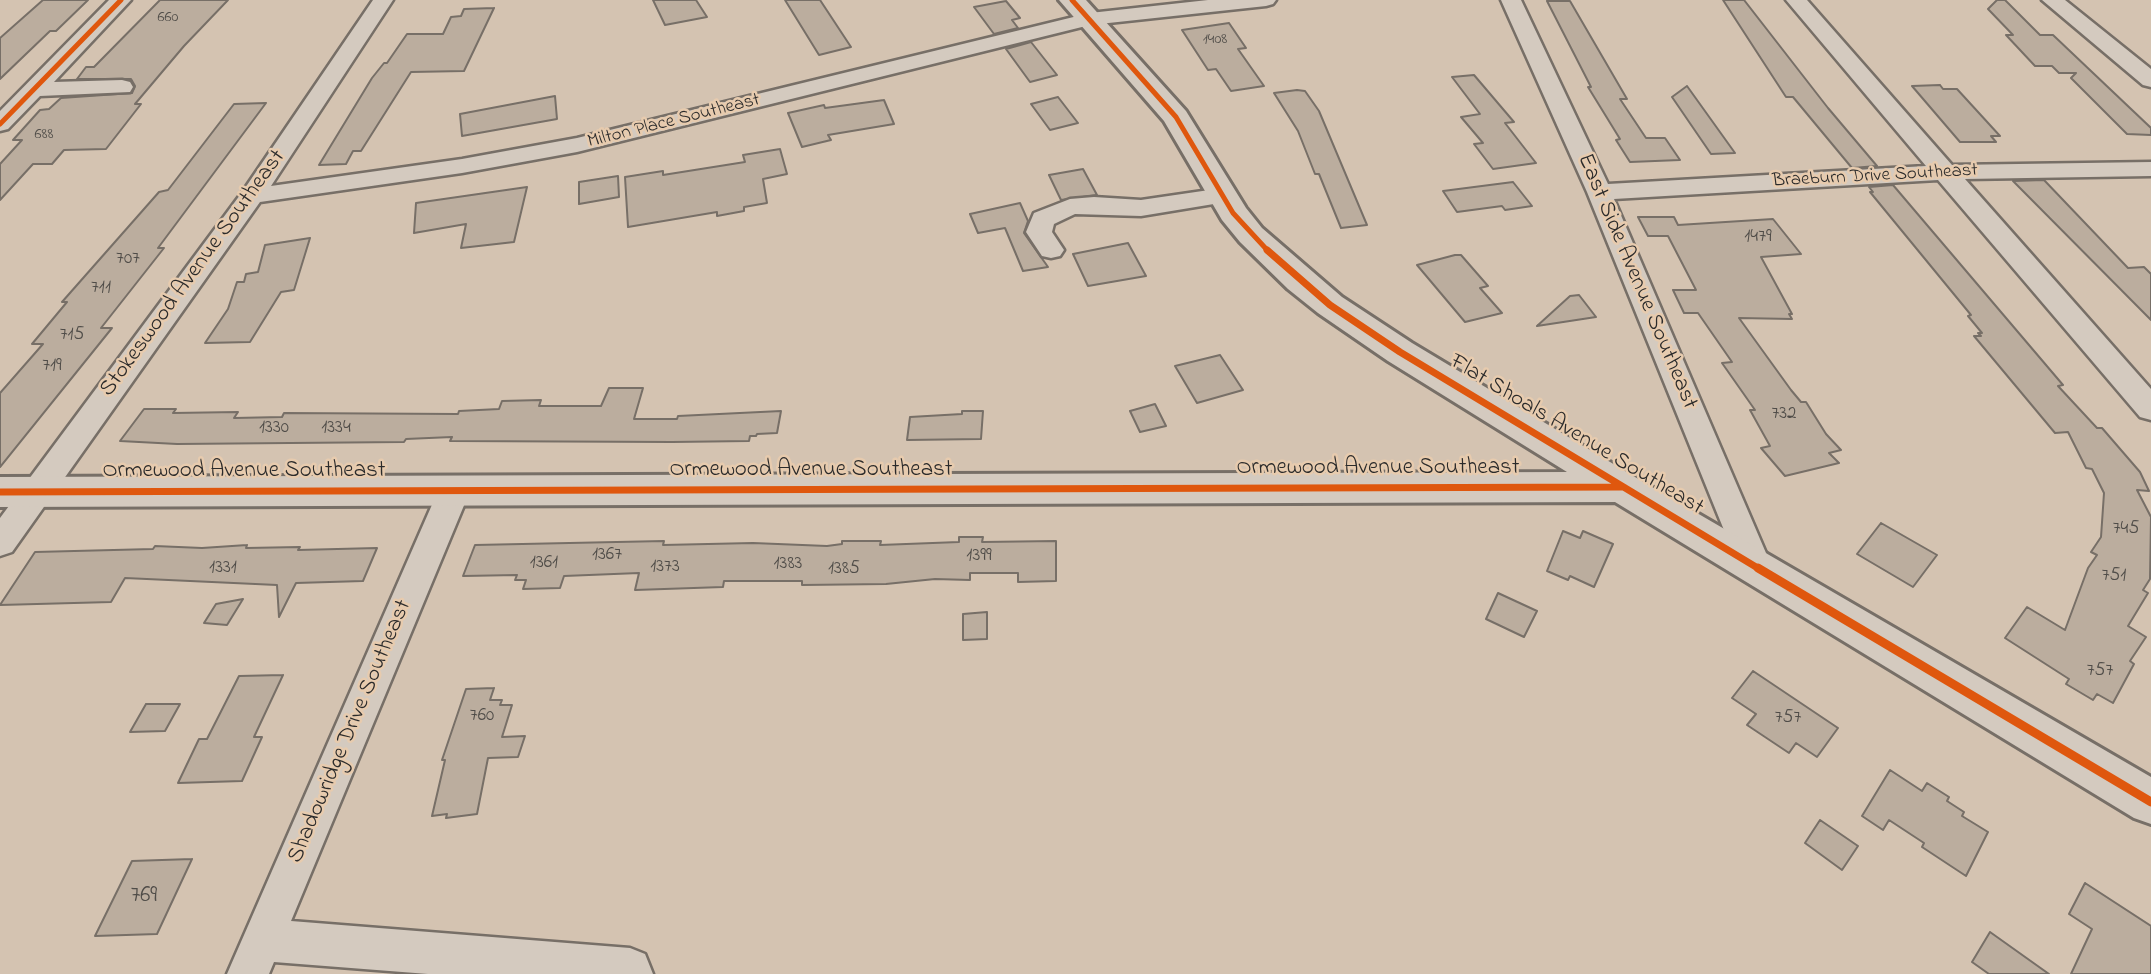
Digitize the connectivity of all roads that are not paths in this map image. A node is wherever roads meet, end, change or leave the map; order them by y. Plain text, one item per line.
1 (121, 0) edge
2 (383, 0) edge
3 (1266, 0) edge
4 (1511, 0) edge
5 (1796, 0) edge
6 (2053, 0) edge
7 (1081, 9) edge
8 (2151, 80) edge
9 (122, 87) dead end
10 (34, 89) junction
11 (0, 124) edge
12 (2151, 169) edge
13 (1944, 172) junction
14 (1600, 192) junction
15 (252, 196) junction
16 (1223, 196) junction
17 (1051, 250) dead end
18 (2151, 410) edge
19 (1621, 487) junction
20 (454, 491) junction
21 (18, 492) edge
22 (0, 543) edge
23 (1755, 567) junction
24 (2150, 798) edge
25 (256, 957) edge
26 (632, 974) edge

1 - 10 street
2 - 15 street, Stokeswood Avenue Southeast
3 - 7 street, Milton Place Southeast
4 - 14 street, East Side Avenue Southeast
5 - 13 street
6 - 8 street
7 - 15 street, Milton Place Southeast
7 - 16 street, Flat Shoals Avenue Southeast
9 - 10 street
10 - 11 street
12 - 13 street, Braeburn Drive Southeast
13 - 14 street, Braeburn Drive Southeast
13 - 18 street
14 - 23 street, East Side Avenue Southeast
15 - 21 street, Stokeswood Avenue Southeast
16 - 17 street
16 - 19 street, Flat Shoals Avenue Southeast
19 - 20 street, Ormewood Avenue Southeast
19 - 23 street, Flat Shoals Avenue Southeast
20 - 21 street, Ormewood Avenue Southeast
20 - 25 street, Shadowridge Drive Southeast
21 - 22 street, Stokeswood Avenue Southeast
23 - 24 street, Flat Shoals Avenue Southeast
25 - 26 street

